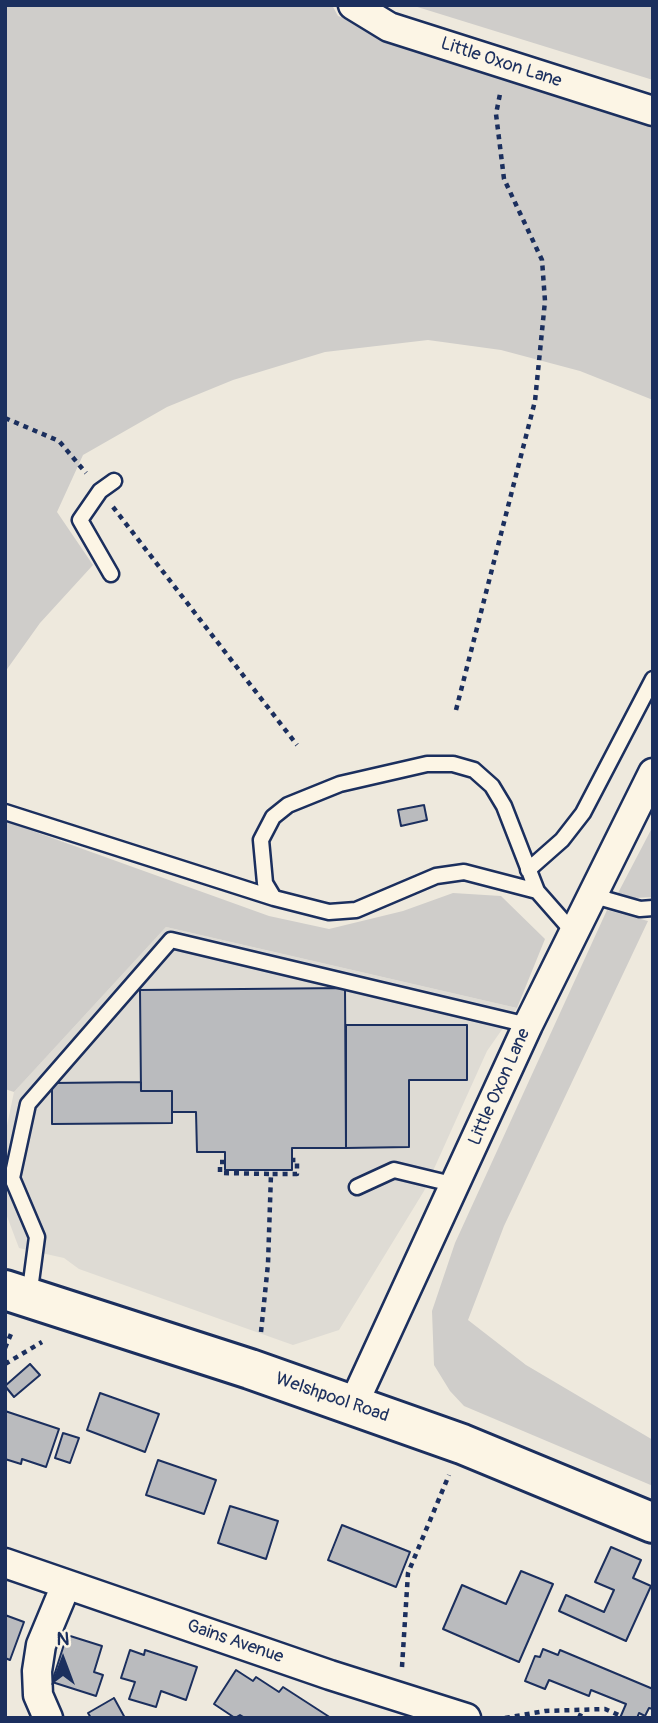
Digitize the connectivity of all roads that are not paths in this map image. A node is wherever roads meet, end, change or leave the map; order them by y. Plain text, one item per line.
1 (353, 5) edge
2 (653, 111) edge
3 (114, 481) dead end
4 (111, 574) dead end
5 (653, 679) edge
6 (653, 773) edge
7 (5, 812) edge
8 (528, 870) junction
9 (537, 891) junction
10 (592, 895) junction
11 (274, 898) junction
12 (653, 908) edge
13 (573, 932) junction
14 (528, 1025) junction
15 (456, 1185) junction
16 (357, 1186) dead end
17 (17, 1294) edge
18 (354, 1405) junction
19 (653, 1523) edge
20 (5, 1563) edge
21 (66, 1585) junction
22 (401, 1704) edge
23 (48, 1718) edge
24 (466, 1718) edge

1 - 2 street, Little Oxon Lane
3 - 4 lane
5 - 8 lane
6 - 10 street, Little Oxon Lane
7 - 11 lane
8 - 9 lane
8 - 11 lane
9 - 11 lane
9 - 13 lane
10 - 12 lane
10 - 13 street, Little Oxon Lane
13 - 14 street, Little Oxon Lane
14 - 15 street, Little Oxon Lane
14 - 17 lane
15 - 16 lane
15 - 18 street, Little Oxon Lane
17 - 18 main road, Welshpool Road
18 - 19 main road, Welshpool Road
20 - 21 street, Gains Avenue
21 - 22 street, Gains Avenue
21 - 23 street
22 - 24 street, Gains Avenue

